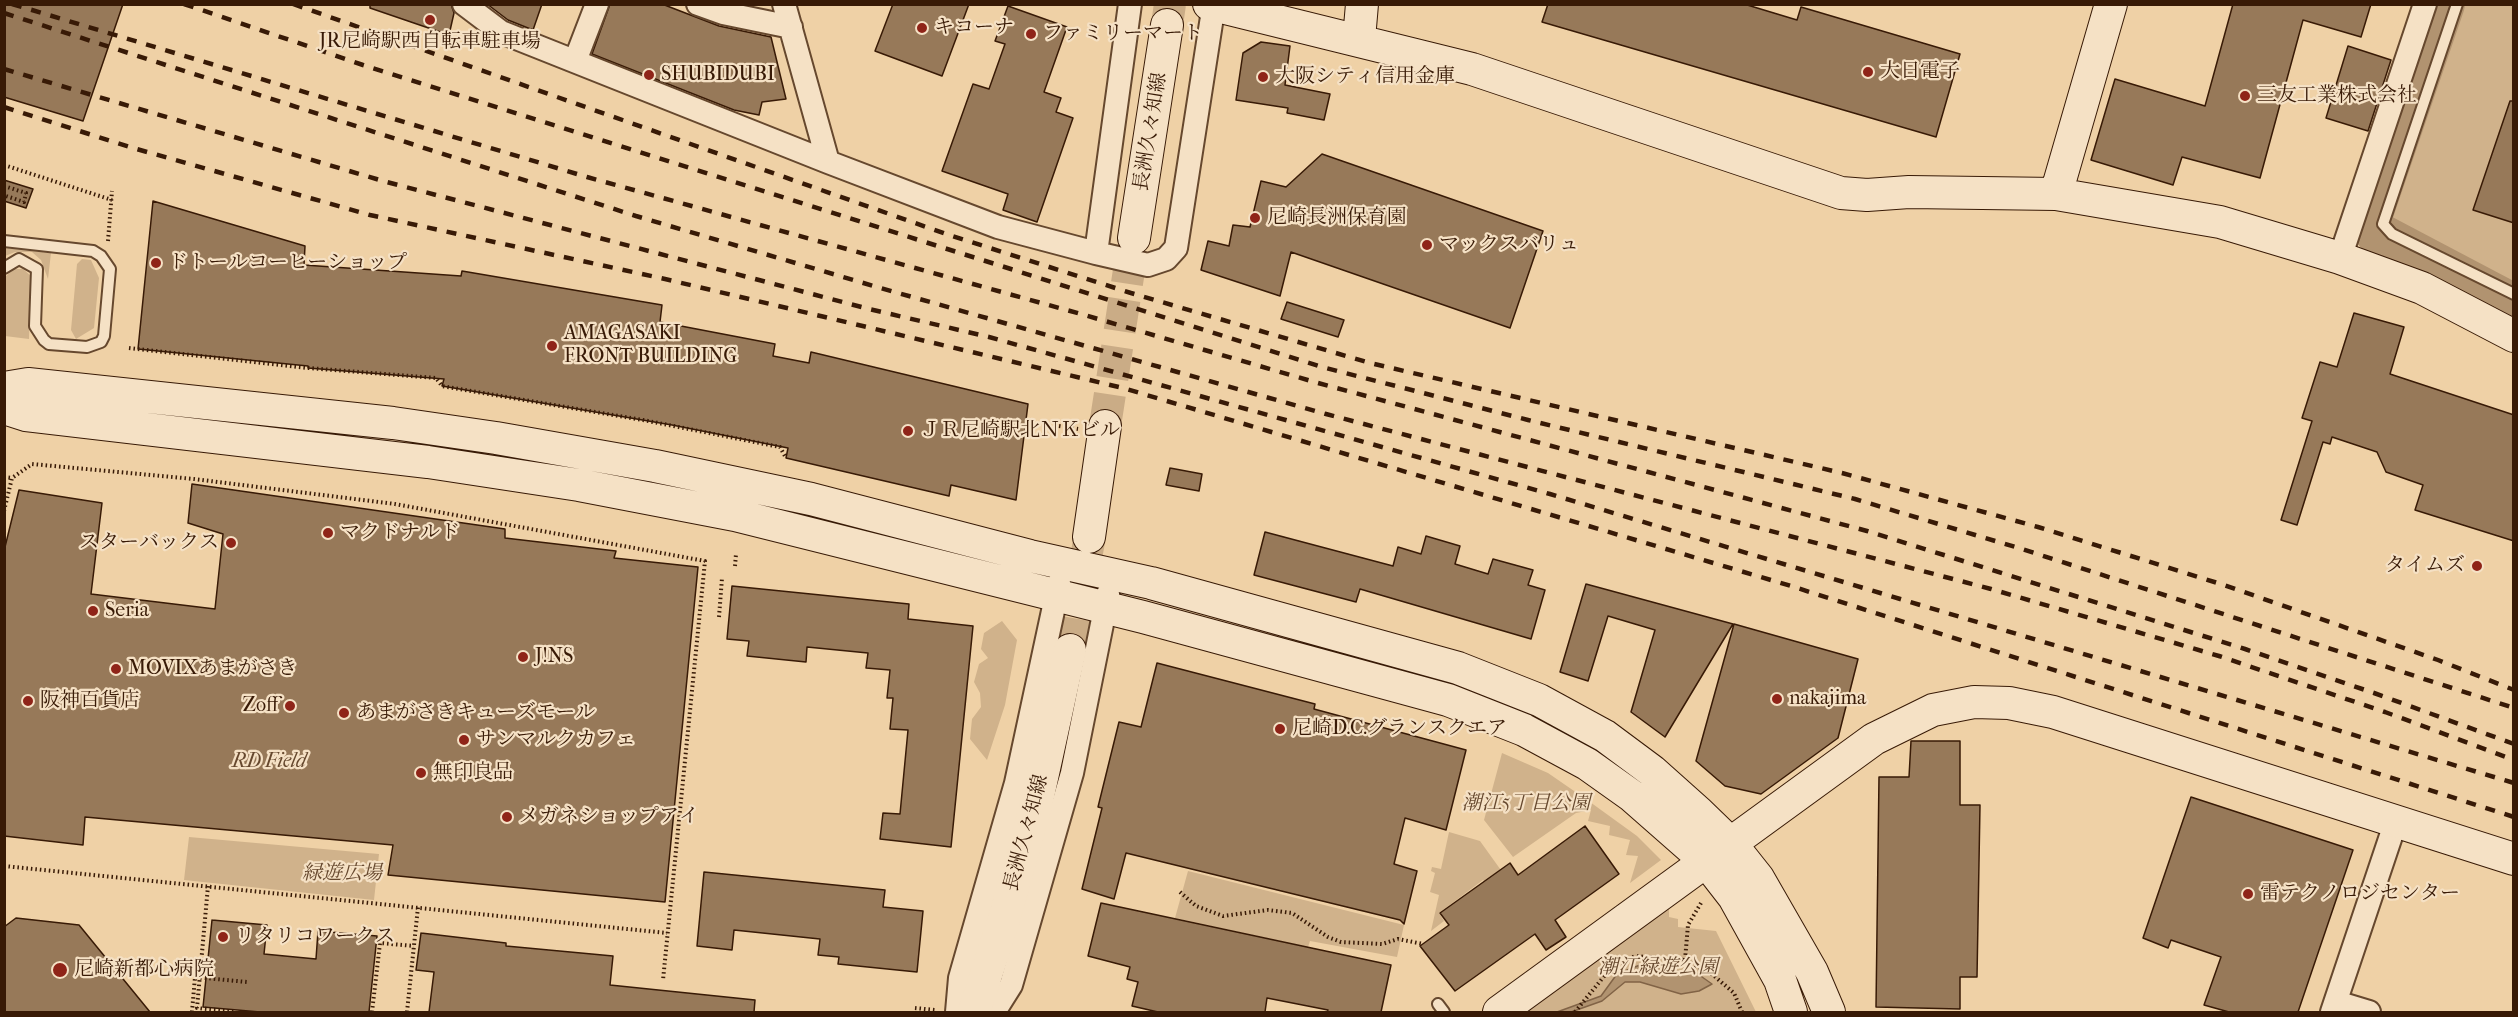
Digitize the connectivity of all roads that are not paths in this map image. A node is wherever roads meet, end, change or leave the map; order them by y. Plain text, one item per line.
1 (464, 4) edge
2 (597, 4) edge
3 (698, 4) edge
4 (784, 4) edge
5 (1130, 4) edge
6 (1362, 4) edge
7 (2111, 4) edge
8 (2425, 4) edge
9 (2457, 4) edge
10 (1212, 5) edge
11 (1167, 25) tunnel mouth
12 (791, 27) junction
13 (1359, 39) junction
14 (575, 61) junction
15 (828, 162) junction
16 (2056, 194) junction
17 (1134, 238) tunnel mouth
18 (4, 241) edge
19 (1096, 253) junction
20 (2340, 258) junction
21 (4, 268) edge
22 (2514, 294) edge
23 (2514, 336) edge
24 (4, 388) edge
25 (4, 408) edge
26 (1095, 428) tunnel mouth
27 (1089, 537) tunnel mouth
28 (1063, 564) junction
29 (1112, 575) junction
30 (1056, 595) junction
31 (1105, 608) junction
32 (1070, 650) tunnel mouth
33 (2396, 821) junction
34 (1731, 844) junction
35 (2514, 859) edge
36 (1706, 861) junction
37 (2334, 1007) edge
38 (957, 1012) edge
39 (974, 1012) edge
40 (994, 1012) edge
41 (1499, 1012) edge
42 (1791, 1012) edge
43 (1829, 1012) edge
44 (2369, 1012) edge

1 - 14 street
2 - 14 street
3 - 12 street
4 - 12 street
5 - 19 street
6 - 13 street
7 - 16 street
8 - 20 street
9 - 22 lane
10 - 13 street
10 - 19 street
11 - 17 street, 長洲久々知線
12 - 15 street
13 - 16 street
14 - 15 street
15 - 19 street
16 - 20 street
18 - 21 lane
20 - 23 street
24 - 28 street
25 - 30 street
26 - 27 street
28 - 29 street
28 - 30 street
29 - 31 street
29 - 34 street
30 - 31 street
30 - 38 street
31 - 36 street
31 - 40 street
32 - 39 street, 長洲久々知線
33 - 34 street
33 - 35 street
33 - 37 street
34 - 36 street
34 - 43 street
36 - 41 street
36 - 42 street
37 - 44 street

